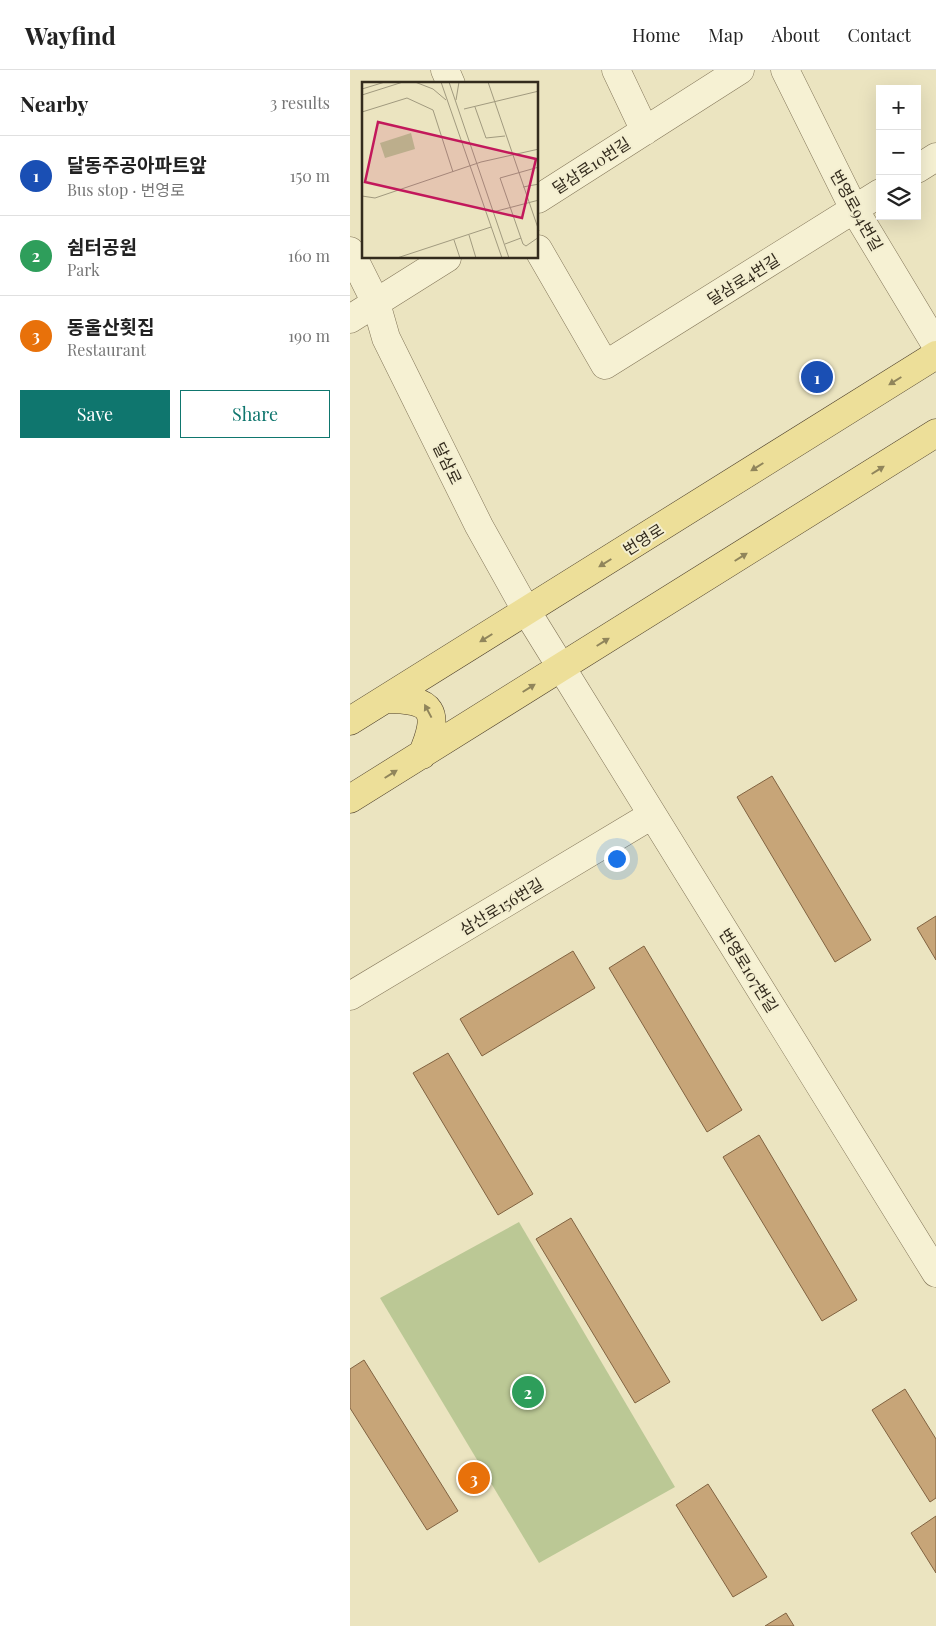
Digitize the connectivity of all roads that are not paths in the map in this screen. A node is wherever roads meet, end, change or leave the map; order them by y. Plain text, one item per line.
1 (444, 70) edge
2 (616, 70) edge
3 (740, 70) edge
4 (785, 70) edge
5 (451, 82) edge
6 (645, 131) junction
7 (936, 157) edge
8 (921, 166) edge
9 (876, 195) edge
10 (539, 198) edge
11 (854, 209) junction
12 (350, 251) edge
13 (539, 251) edge
14 (445, 259) edge
15 (376, 303) junction
16 (350, 319) edge
17 (936, 345) edge
18 (936, 355) edge
19 (936, 433) edge
20 (527, 612) junction
21 (561, 668) junction
22 (386, 699) junction
23 (350, 722) edge
24 (422, 755) junction
25 (350, 799) edge
26 (652, 815) junction
27 (350, 996) edge
28 (936, 1273) edge

1 - 5 street
2 - 6 street, 달삼로10번길
3 - 6 street, 달삼로10번길
4 - 11 street, 번영로94번길
6 - 10 street, 달삼로10번길
7 - 8 street
9 - 11 street, 달삼로4번길
11 - 13 street, 달삼로4번길
11 - 17 street, 번영로94번길
12 - 15 street, 달삼로
14 - 15 street
15 - 16 street
15 - 20 street, 달삼로
18 -> 20 main road, 번영로
21 -> 19 main road
20 - 21 street, 달삼로
20 -> 22 main road, 번영로
24 -> 21 main road
21 - 26 street, 번영로107번길
22 - 23 main road, 번영로
24 -> 22 main road
25 -> 24 main road
26 - 27 street, 삼산로156번길
26 - 28 street, 번영로107번길

